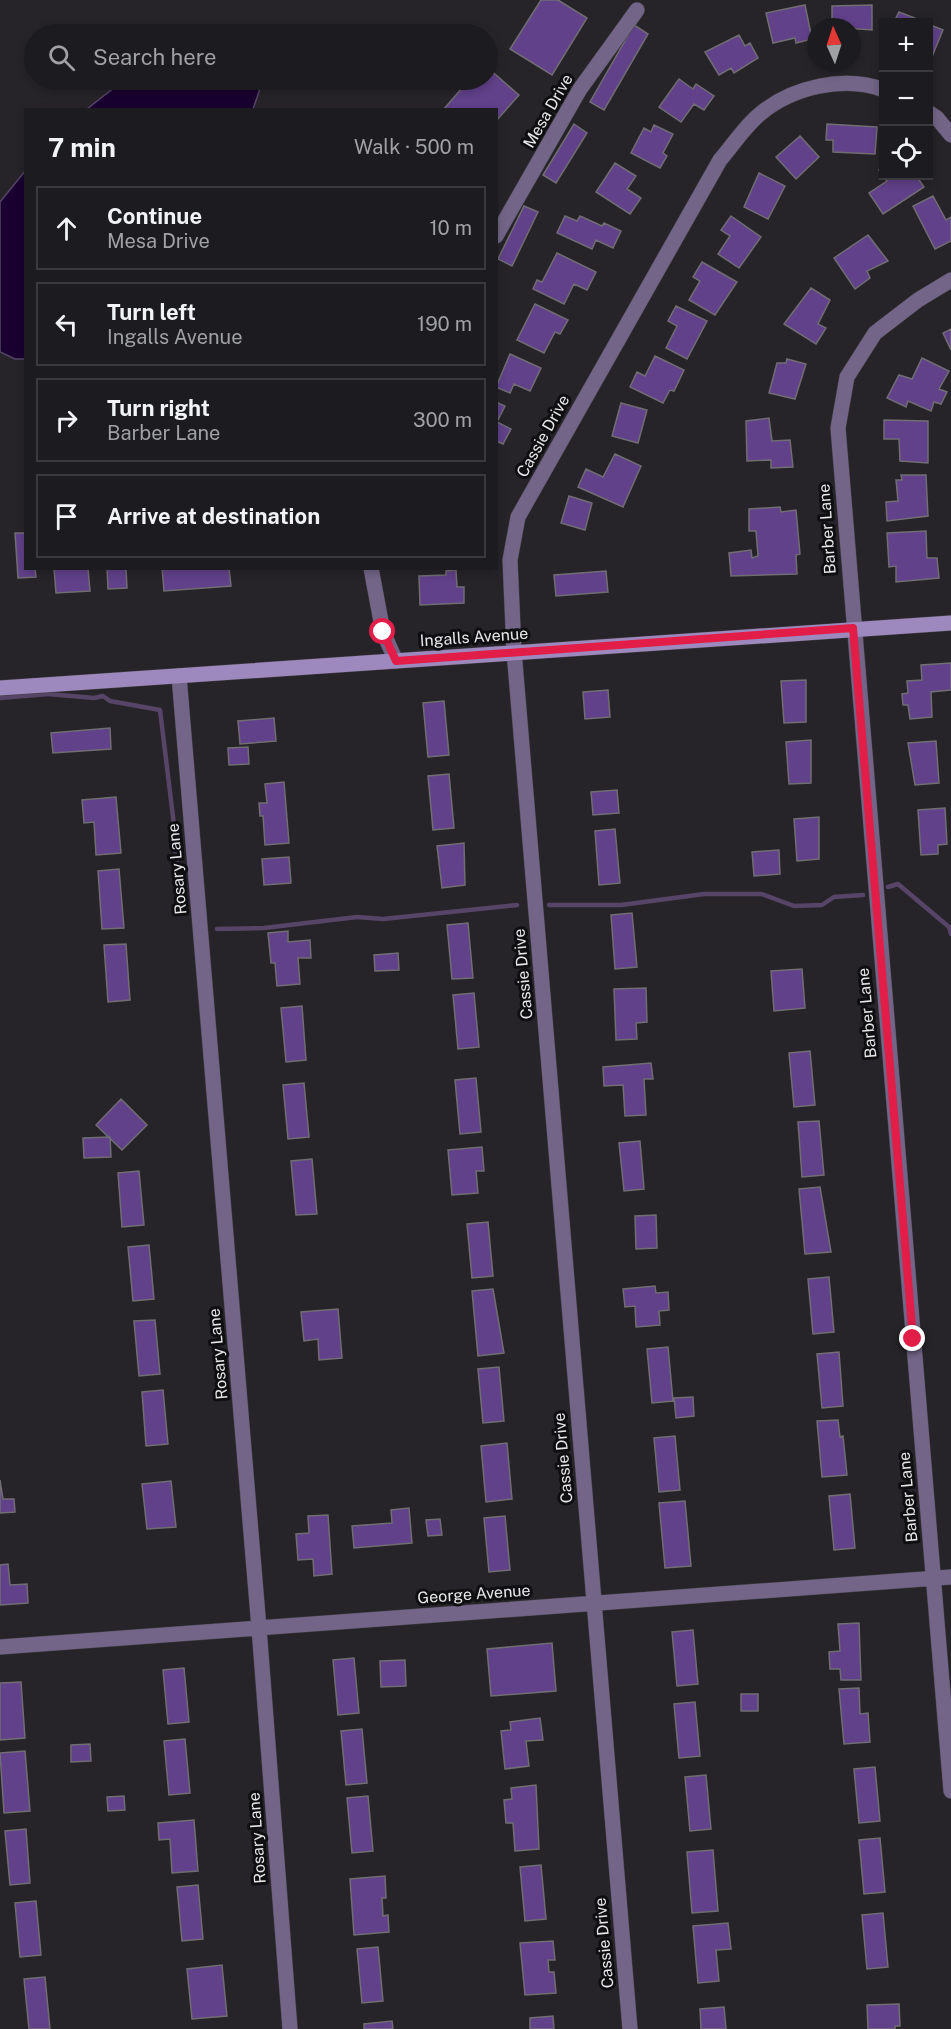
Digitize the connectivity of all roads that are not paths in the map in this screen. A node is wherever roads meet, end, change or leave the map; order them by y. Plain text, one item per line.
1 (637, 10) dead end
2 (879, 89) edge
3 (933, 115) edge
4 (951, 135) edge
5 (498, 232) edge
6 (951, 280) edge
7 (371, 570) edge
8 (951, 623) edge
9 (853, 628) junction
10 (514, 651) junction
11 (396, 661) junction
12 (179, 675) junction
13 (0, 688) edge
14 (951, 1577) edge
15 (933, 1579) junction
16 (593, 1604) junction
17 (259, 1628) junction
18 (0, 1647) edge
19 (951, 1791) edge
20 (290, 2029) edge
21 (630, 2029) edge

1 - 5 street, Mesa Drive
2 - 10 street, Cassie Drive
3 - 4 street
6 - 9 street, Barber Lane
7 - 11 street
8 - 9 street, Ingalls Avenue
9 - 10 street, Ingalls Avenue
9 - 15 street, Barber Lane
10 - 11 street, Ingalls Avenue
10 - 16 street, Cassie Drive
11 - 12 street, Ingalls Avenue
12 - 13 street, Ingalls Avenue
12 - 17 street, Rosary Lane
14 - 15 street, George Avenue
15 - 16 street, George Avenue
15 - 19 street, Barber Lane
16 - 17 street, George Avenue
16 - 21 street, Cassie Drive
17 - 18 street, George Avenue
17 - 20 street, Rosary Lane

